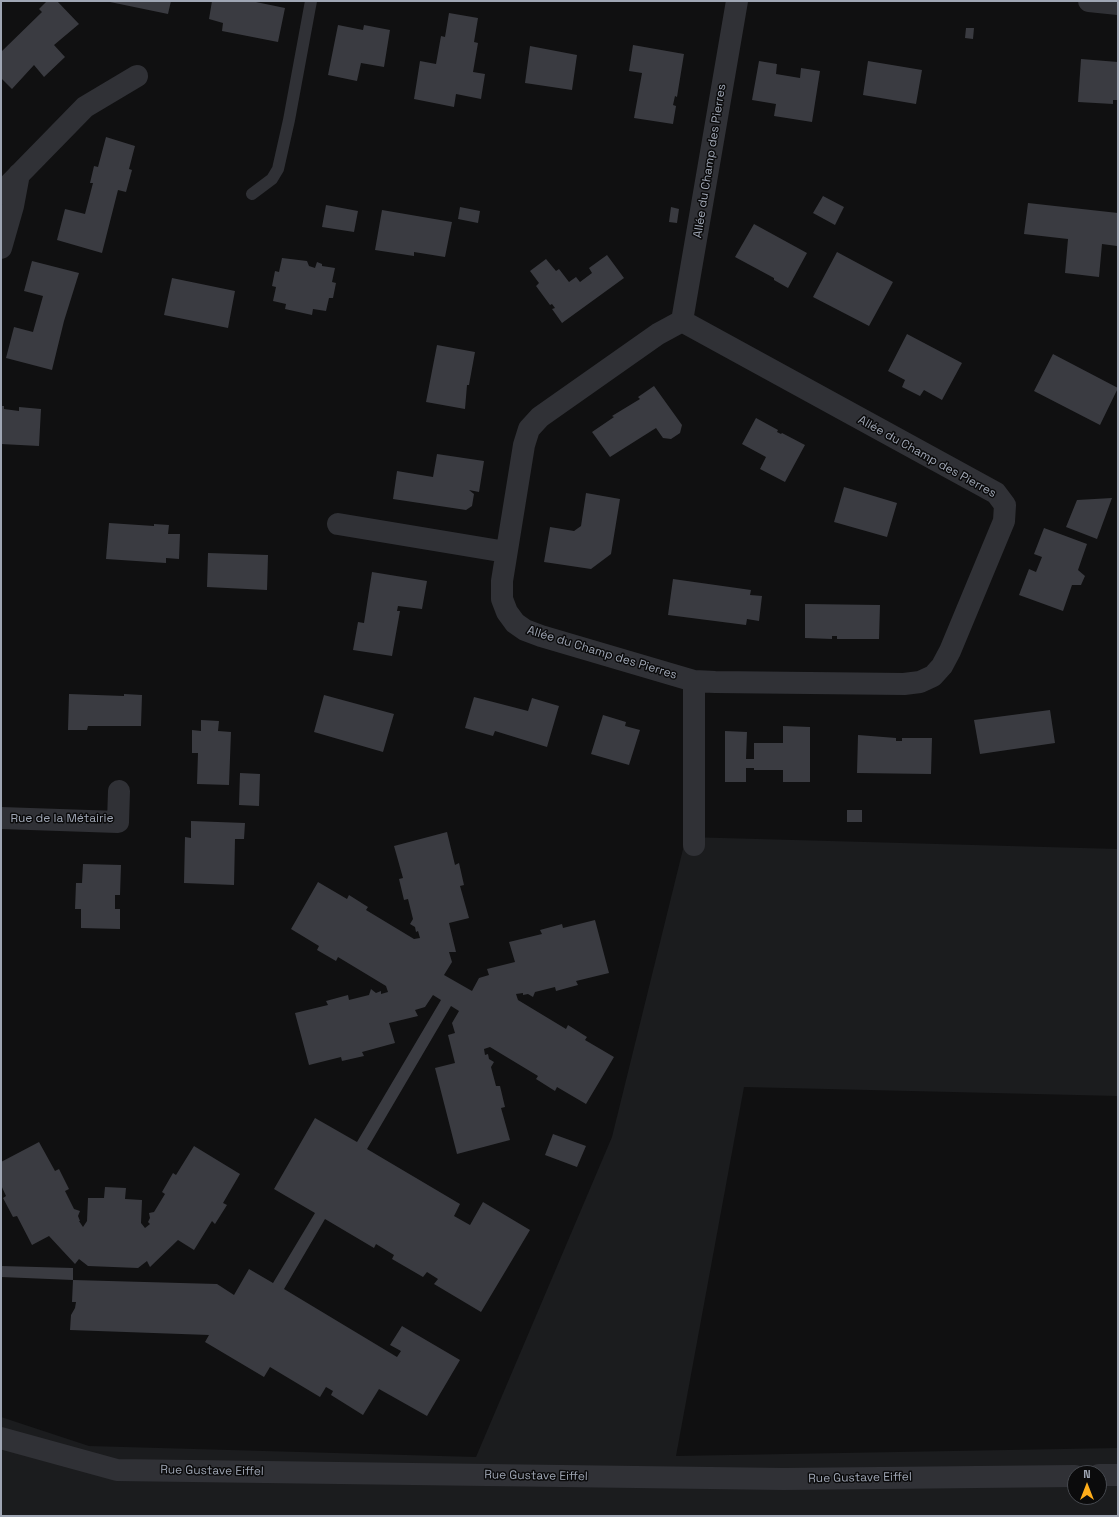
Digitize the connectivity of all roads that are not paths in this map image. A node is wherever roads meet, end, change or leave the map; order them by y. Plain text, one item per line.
1 (311, 1) edge
2 (737, 1) edge
3 (1089, 1) edge
4 (1118, 4) edge
5 (137, 76) dead end
6 (19, 174) junction
7 (1, 193) edge
8 (252, 194) dead end
9 (1, 243) edge
10 (682, 321) junction
11 (338, 524) dead end
12 (506, 552) junction
13 (694, 681) junction
14 (118, 791) dead end
15 (1, 818) edge
16 (694, 845) dead end
17 (1, 1438) edge
18 (1107, 1475) edge
19 (1118, 1475) edge
20 (1067, 1476) edge

1 - 8 lane
2 - 10 street, Allée du Champ des Pierres
3 - 4 street
5 - 6 street
6 - 7 street
6 - 9 street
10 - 12 street, Allée du Champ des Pierres
10 - 13 street, Allée du Champ des Pierres
11 - 12 street
12 - 13 street, Allée du Champ des Pierres
13 - 16 street
14 - 15 street, Rue de la Métairie
17 - 20 street, Rue Gustave Eiffel
18 - 19 street

